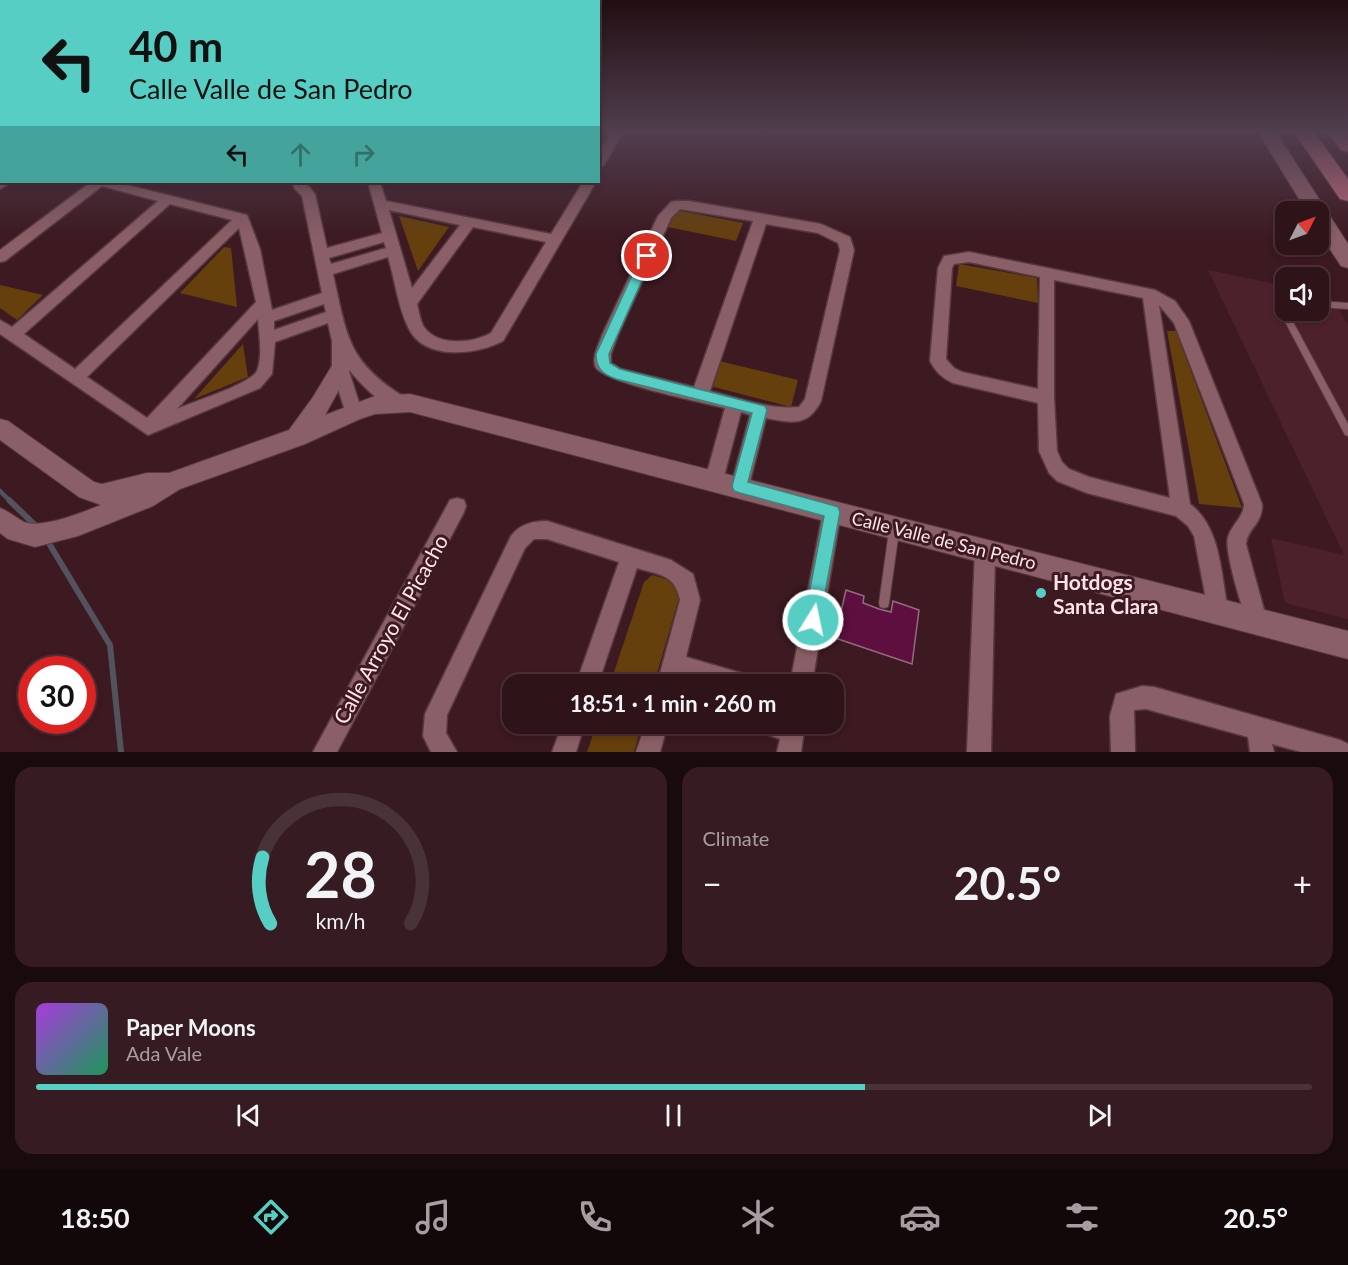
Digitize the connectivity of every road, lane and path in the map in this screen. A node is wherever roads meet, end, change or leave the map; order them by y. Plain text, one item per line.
1 (1289, 167) edge
2 (1329, 167) edge
3 (99, 183) edge
4 (104, 183) edge
5 (374, 183) edge
6 (583, 183) edge
7 (308, 186) edge
8 (1348, 194) edge
9 (169, 198) junction
10 (1310, 201) edge
11 (380, 204) junction
12 (242, 218) junction
13 (761, 219) junction
14 (469, 223) junction
15 (1329, 231) edge
16 (555, 239) junction
17 (392, 243) junction
18 (321, 255) junction
19 (0, 257) edge
20 (1348, 261) edge
21 (325, 272) junction
22 (1047, 274) junction
23 (1150, 294) junction
24 (331, 296) junction
25 (409, 303) junction
26 (1329, 305) edge
27 (1348, 306) edge
28 (264, 311) junction
29 (334, 315) junction
30 (1289, 321) edge
31 (6, 330) edge
32 (268, 338) junction
33 (340, 341) junction
34 (340, 370) junction
35 (76, 378) junction
36 (700, 394) junction
37 (1046, 398) junction
38 (400, 403) junction
39 (735, 404) junction
40 (760, 410) junction
41 (353, 412) junction
42 (0, 428) edge
43 (148, 428) junction
44 (1347, 428) edge
45 (297, 437) junction
46 (714, 480) junction
47 (172, 482) junction
48 (740, 486) junction
49 (457, 506) dead end
50 (1181, 508) junction
51 (832, 512) junction
52 (0, 519) edge
53 (894, 527) junction
54 (986, 550) junction
55 (631, 556) junction
56 (884, 603) dead end
57 (1218, 610) junction
58 (1257, 621) junction
59 (1348, 645) edge
60 (591, 674) edge
61 (671, 674) edge
62 (803, 674) edge
63 (1258, 729) junction
64 (570, 734) edge
65 (654, 734) edge
66 (325, 752) edge
67 (445, 752) edge
68 (564, 752) edge
69 (648, 752) edge
70 (979, 752) edge
71 (1123, 752) edge
72 (1262, 752) edge
73 (1340, 752) edge

1 - 10 main road
2 - 8 main road
3 - 19 street
4 - 9 street
5 - 11 street
6 - 16 street
7 - 18 street
9 - 12 street
9 - 31 street
11 - 14 street
11 - 17 street
12 - 28 street
12 - 35 street
13 - 36 street
13 - 36 street
13 - 40 street
14 - 16 street
14 - 25 street
15 - 20 main road
16 - 25 street
17 - 18 street
17 - 21 street
17 - 25 street
18 - 21 street
21 - 24 street
22 - 23 street
22 - 37 street
22 - 37 street
23 - 50 street
23 - 58 street
24 - 28 street
24 - 29 street
26 - 27 lane
28 - 32 street
28 - 43 street
29 - 32 street
29 - 33 street
30 - 44 lane
31 - 35 street
32 - 43 street
33 - 34 street
33 - 38 street, Calle Valle de San Pedro
34 - 41 street
34 - 45 street
35 - 43 street
36 - 39 street
37 - 50 street
38 - 41 street, Calle Valle de San Pedro
38 - 46 street, Calle Valle de San Pedro
39 - 40 street
39 - 46 street
40 - 48 street
41 - 45 street, Calle Valle de San Pedro
42 - 47 street
45 - 47 street, Calle Valle de San Pedro
46 - 48 street, Calle Valle de San Pedro
47 - 52 street
48 - 51 street, Calle Valle de San Pedro
49 - 66 street, Calle Arroyo El Picacho
50 - 57 street
51 - 53 street, Calle Valle de San Pedro
51 - 62 street
53 - 54 street, Calle Valle de San Pedro
53 - 56 lane
54 - 57 street, Calle Valle de San Pedro
54 - 70 street
55 - 60 street
55 - 61 street
55 - 67 street
57 - 58 street, Calle Valle de San Pedro
58 - 59 street, Calle Valle de San Pedro
63 - 71 street
63 - 72 street
63 - 73 street
64 - 68 street
65 - 69 street

